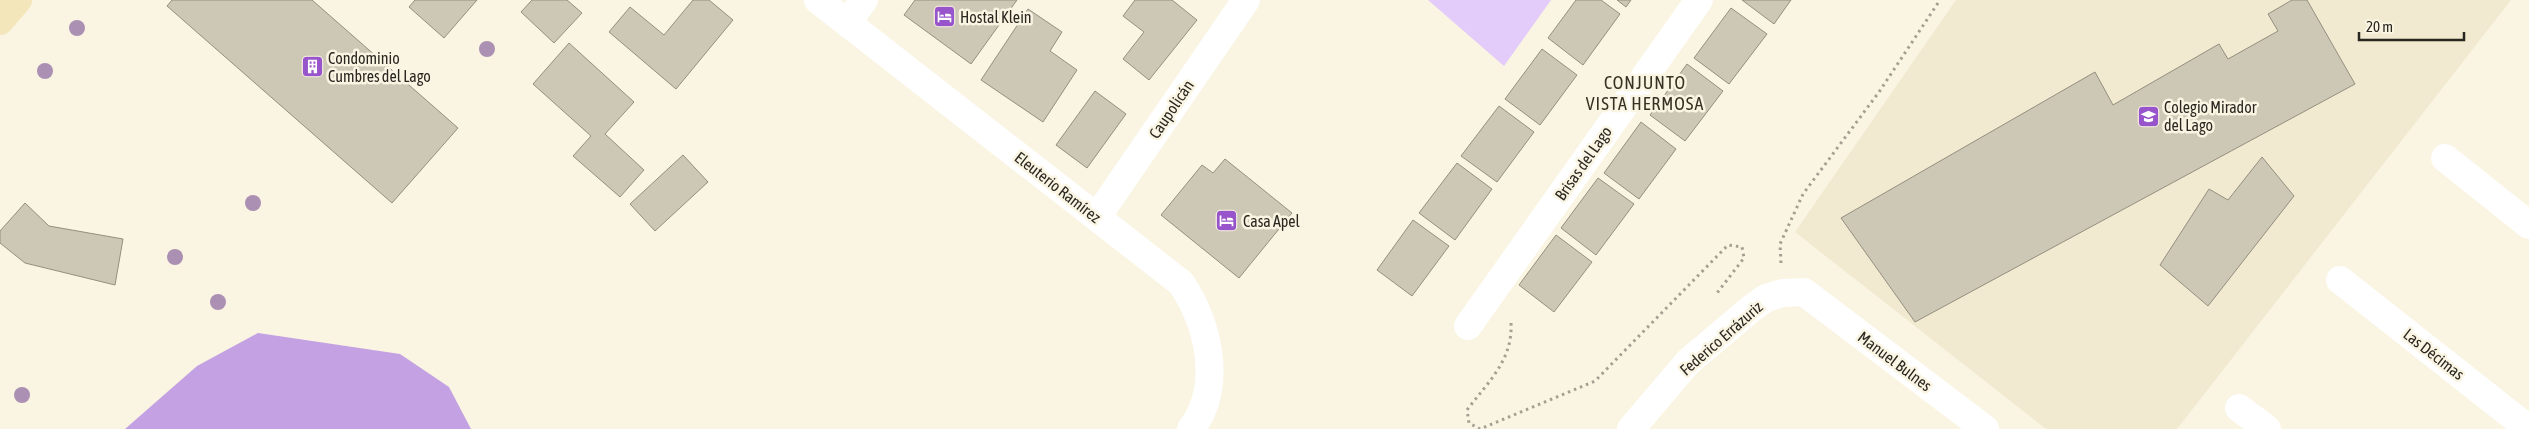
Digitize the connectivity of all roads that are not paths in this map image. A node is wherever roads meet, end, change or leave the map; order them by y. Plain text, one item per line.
1 (18, 0) edge
2 (818, 0) edge
3 (864, 0) edge
4 (1246, 0) edge
5 (1699, 0) edge
6 (0, 21) edge
7 (847, 23) junction
8 (2445, 158) dead end
9 (1097, 217) junction
10 (2529, 225) edge
11 (2340, 280) dead end
12 (1793, 293) joint
13 (1468, 326) dead end
14 (2239, 408) dead end
15 (1193, 426) edge
16 (1631, 429) edge
17 (1985, 429) edge
18 (2267, 429) edge
19 (2529, 429) edge

1 - 6 main road
2 - 7 street, Eleuterio Ramírez
3 - 7 street
4 - 9 street, Caupolicán
5 - 13 street, Brisas del Lago
7 - 9 street, Eleuterio Ramírez
8 - 10 street
9 - 15 street, Eleuterio Ramírez
11 - 19 street, Las Décimas
12 - 16 street, Federico Errázuriz
12 - 17 street, Manuel Bulnes
14 - 18 street

